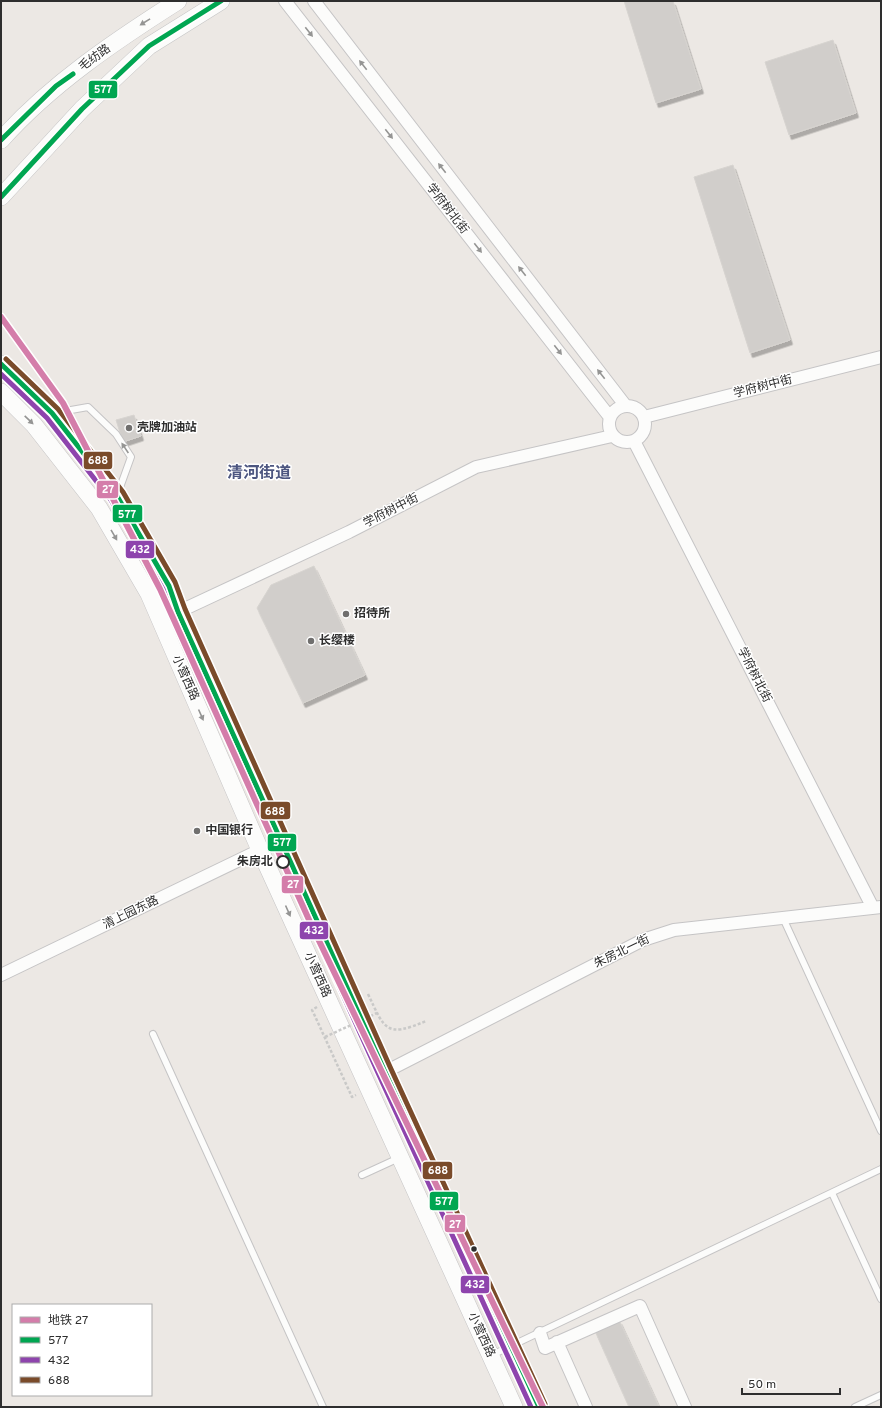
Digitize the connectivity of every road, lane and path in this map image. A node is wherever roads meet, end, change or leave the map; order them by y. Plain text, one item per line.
1 (178, 1) edge
2 (221, 1) edge
3 (285, 1) edge
4 (314, 1) edge
5 (1, 140) edge
6 (1, 197) edge
7 (881, 356) edge
8 (1, 364) edge
9 (1, 392) edge
10 (625, 405) junction
11 (52, 413) junction
12 (609, 416) junction
13 (644, 417) junction
14 (612, 436) junction
15 (634, 441) junction
16 (117, 496) junction
17 (178, 612) junction
18 (260, 850) junction
19 (877, 908) edge
20 (784, 918) junction
21 (1, 975) edge
22 (368, 994) dead end
23 (318, 1007) dead end
24 (377, 1013) junction
25 (426, 1021) dead end
26 (153, 1034) dead end
27 (325, 1037) junction
28 (385, 1072) junction
29 (358, 1094) dead end
30 (881, 1131) edge
31 (400, 1158) junction
32 (881, 1169) edge
33 (362, 1175) dead end
34 (832, 1193) junction
35 (881, 1299) edge
36 (540, 1333) junction
37 (557, 1342) junction
38 (512, 1347) junction
39 (491, 1356) junction
40 (881, 1395) edge
41 (323, 1407) edge
42 (514, 1407) edge
43 (539, 1407) edge
44 (586, 1407) edge
45 (685, 1407) edge
46 (855, 1407) edge

1 -> 5 main road, 毛纺路
2 - 6 main road
3 -> 12 street, 学府树北街
10 -> 4 street, 学府树北街
7 - 13 street, 学府树中街
8 - 11 main road, 小营西路
9 -> 18 main road, 小营西路
10 - 12 street
10 - 13 street
11 - 16 main road, 小营西路
16 -> 11 lane
12 - 14 street
13 - 15 street
14 - 15 street
14 - 17 street, 学府树中街
15 - 19 street, 学府树北街
16 - 17 main road, 小营西路
17 - 28 main road, 小营西路
18 - 21 street, 清上园东路
18 -> 31 main road, 小营西路
19 - 20 street, 朱房北一街
20 - 28 street, 朱房北一街
20 - 30 lane
22 - 24 path
23 - 27 path
24 - 25 path
24 - 27 path, bridge
26 - 41 lane
27 - 29 path
28 - 38 main road, 小营西路
31 - 33 lane
31 - 39 main road, 小营西路
32 - 34 lane
34 - 35 lane
34 - 36 lane
36 - 37 street
36 - 38 lane
37 - 44 street
37 - 45 street
38 - 39 lane
38 - 43 main road, 小营西路
39 - 42 main road, 小营西路
40 - 46 lane

